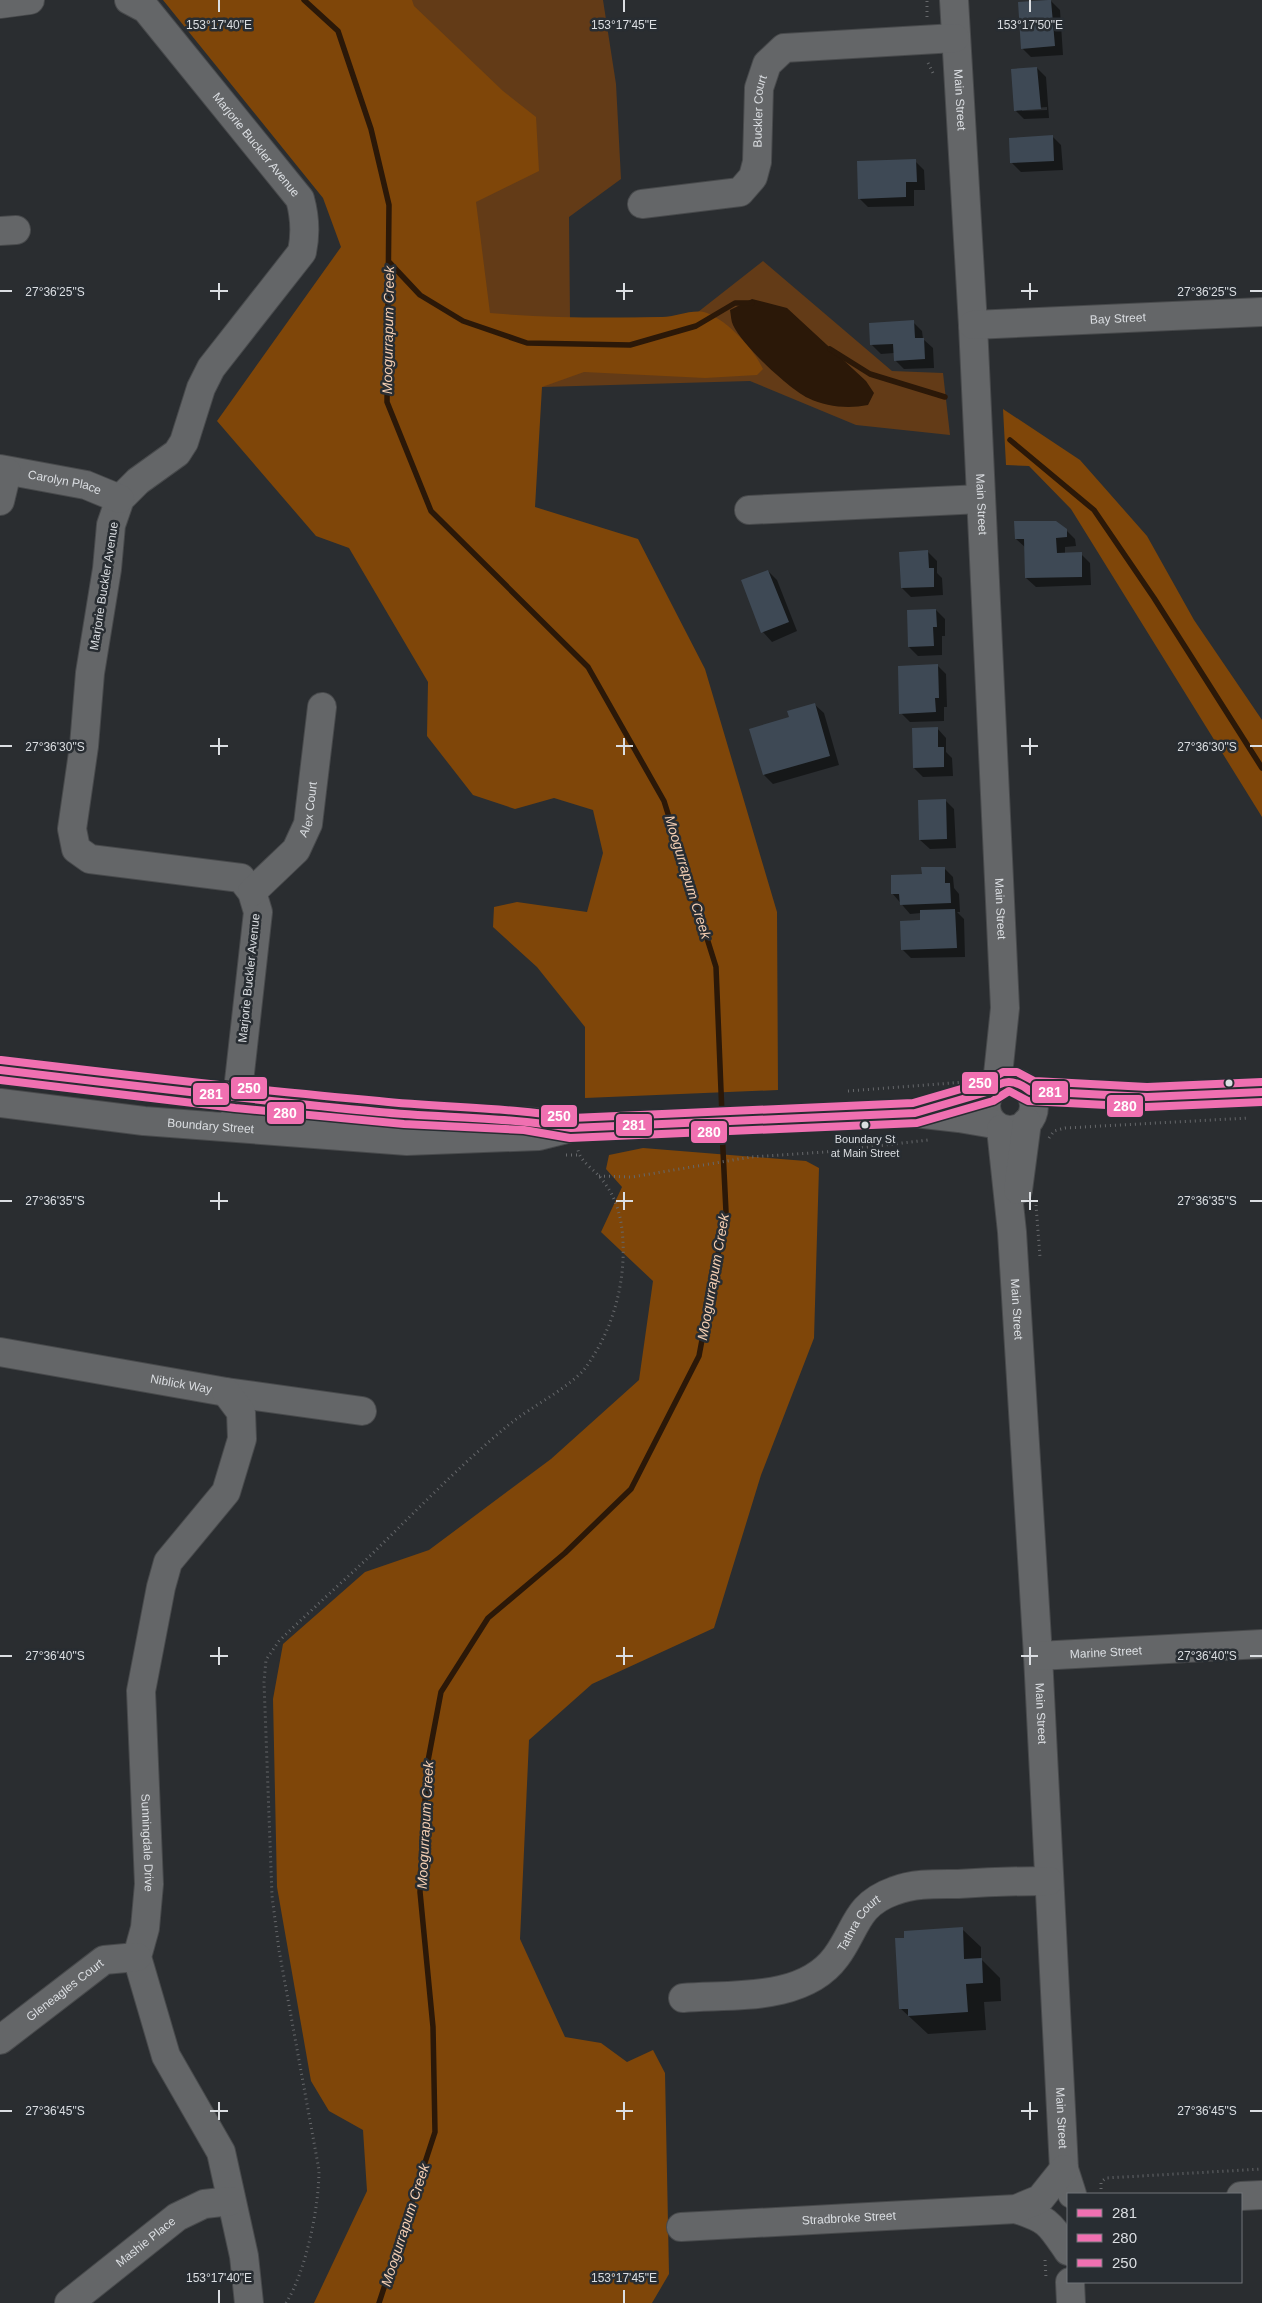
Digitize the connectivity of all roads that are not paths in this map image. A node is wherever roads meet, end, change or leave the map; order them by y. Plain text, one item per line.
1 (30, 0) edge
2 (128, 0) edge
3 (954, 0) edge
4 (0, 4) edge
5 (956, 38) junction
6 (642, 204) dead end
7 (1262, 312) edge
8 (973, 325) junction
9 (4, 471) edge
10 (981, 498) junction
11 (120, 499) junction
12 (0, 501) edge
13 (749, 510) dead end
14 (322, 707) dead end
15 (252, 892) junction
16 (1005, 1008) junction
17 (0, 1070) edge
18 (993, 1088) junction
19 (1262, 1092) edge
20 (236, 1098) junction
21 (0, 1103) edge
22 (1028, 1104) junction
23 (915, 1113) junction
24 (234, 1126) junction
25 (998, 1126) junction
26 (571, 1128) junction
27 (1012, 1232) junction
28 (0, 1352) edge
29 (226, 1392) junction
30 (362, 1411) dead end
31 (1262, 1644) edge
32 (1038, 1656) junction
33 (1049, 1881) junction
34 (137, 1957) junction
35 (683, 1998) dead end
36 (0, 2040) edge
37 (1068, 2182) edge
38 (1262, 2195) edge
39 (1242, 2196) edge
40 (231, 2201) junction
41 (1016, 2209) junction
42 (681, 2227) dead end
43 (1056, 2251) edge
44 (1058, 2283) edge
45 (69, 2303) edge
46 (249, 2303) edge
47 (1071, 2303) edge

1 - 4 street
2 - 11 street, Marjorie Buckler Avenue
3 - 5 street, Main Street
5 - 6 street, Buckler Court
5 - 8 street, Main Street
7 - 8 street, Bay Street
8 - 10 street, Main Street
9 - 11 street, Carolyn Place
9 - 12 street, Carolyn Place
10 - 13 street
10 - 16 street, Main Street
11 - 15 street, Marjorie Buckler Avenue
14 - 15 street, Alex Court
15 - 20 street, Marjorie Buckler Avenue
16 - 18 street, Main Street
16 - 22 street, Main Street
17 - 20 street, Boundary Street
18 - 22 street, Boundary Street
18 - 23 street, Boundary Street
18 - 25 street
19 - 22 street, Boundary Street
20 - 24 street, Marjorie Buckler Avenue
20 - 26 street, Boundary Street
21 - 24 street, Boundary Street
22 - 25 street, Boundary Street
22 - 27 street, Main Street
23 - 25 street, Boundary Street
23 - 26 street, Boundary Street
24 - 26 street, Boundary Street
25 - 27 street, Main Street
27 - 32 street, Main Street
28 - 29 street, Niblick Way
29 - 30 street, Niblick Way
29 - 34 street, Sunningdale Drive
31 - 32 street, Marine Street
32 - 33 street, Main Street
33 - 35 street, Tathra Court
33 - 37 street, Main Street
34 - 36 street, Gleneagles Court
34 - 40 street
37 - 41 street, Stradbroke Street
38 - 39 street
40 - 45 street, Mashie Place
40 - 46 street
41 - 42 street, Stradbroke Street
41 - 43 street, Stradbroke Street
44 - 47 street

